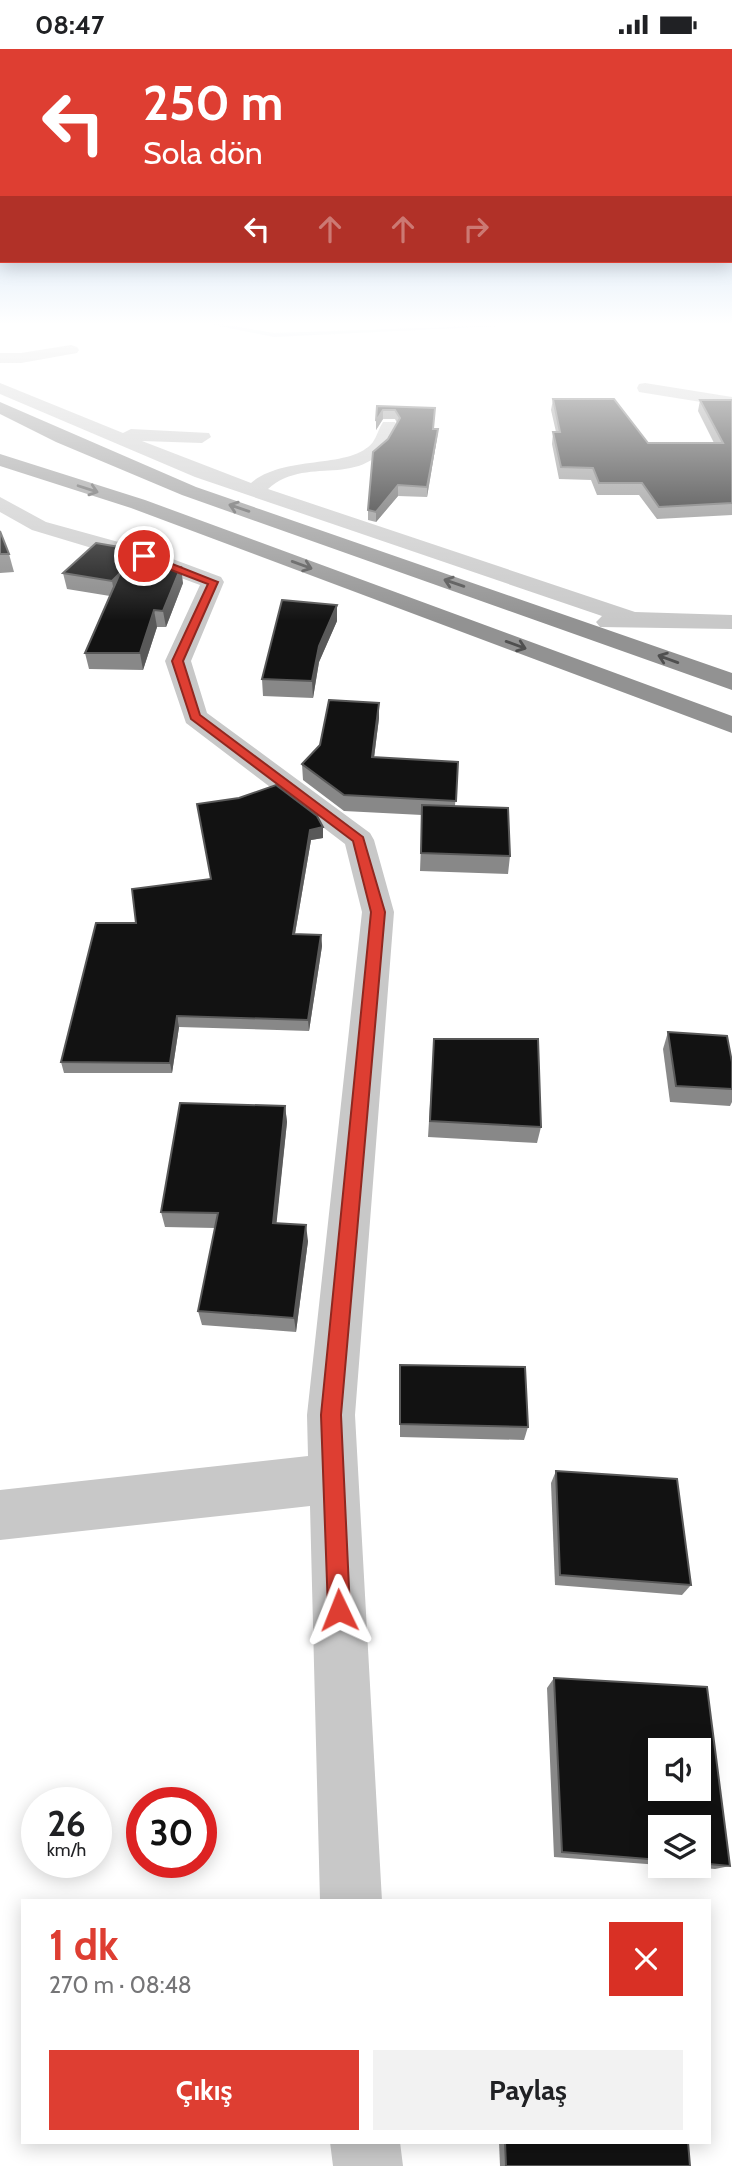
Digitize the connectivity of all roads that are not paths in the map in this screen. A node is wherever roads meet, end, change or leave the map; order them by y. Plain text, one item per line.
1 (33, 423) edge
2 (86, 423) edge
3 (160, 425) dead end
4 (389, 426) edge
5 (116, 435) junction
6 (202, 437) dead end
7 (0, 460) edge
8 (254, 491) junction
9 (348, 499) dead end
10 (0, 503) edge
11 (320, 513) junction
12 (633, 619) junction
13 (732, 622) edge
14 (579, 626) junction
15 (732, 683) edge
16 (732, 725) edge
17 (334, 1478) junction
18 (0, 1515) edge
19 (351, 1899) edge
20 (365, 2144) edge
21 (368, 2166) edge

14 -> 1 highway
2 - 5 street
3 - 5 street
4 - 8 street
5 - 6 street
5 - 8 street
7 -> 16 highway
8 - 11 street
9 - 11 street
10 - 17 street
11 - 12 street
12 - 13 street
12 - 14 street
15 -> 14 highway
17 - 18 street
17 - 19 street
20 - 21 street

